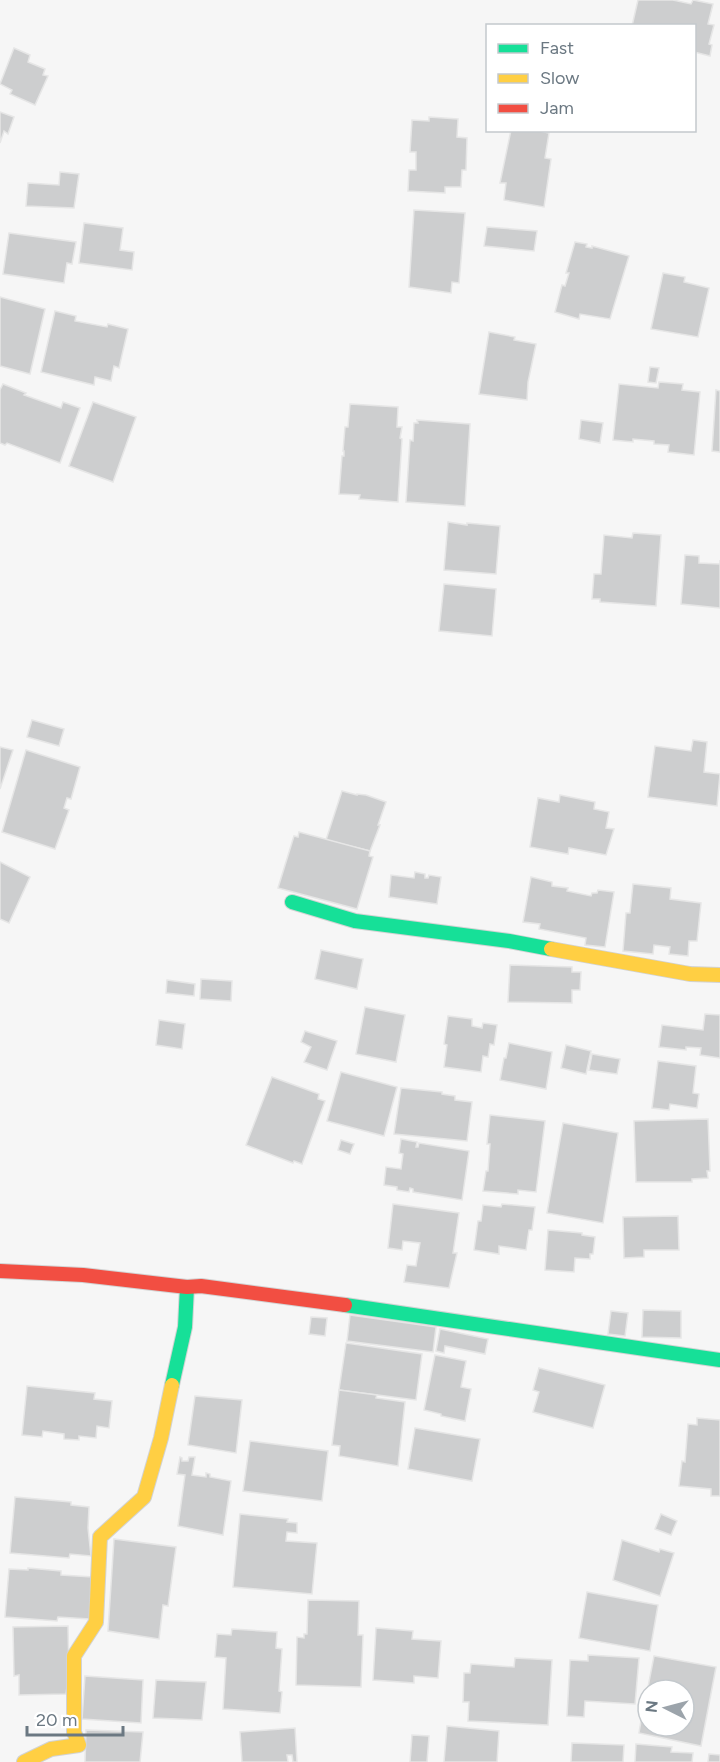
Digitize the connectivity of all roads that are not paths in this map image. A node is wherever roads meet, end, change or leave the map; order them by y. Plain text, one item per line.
1 (292, 902) dead end
2 (720, 975) edge
3 (0, 1270) edge
4 (187, 1287) junction
5 (720, 1360) edge
6 (24, 1762) edge

1 - 2 street
3 - 4 street
4 - 5 street
4 - 6 street

